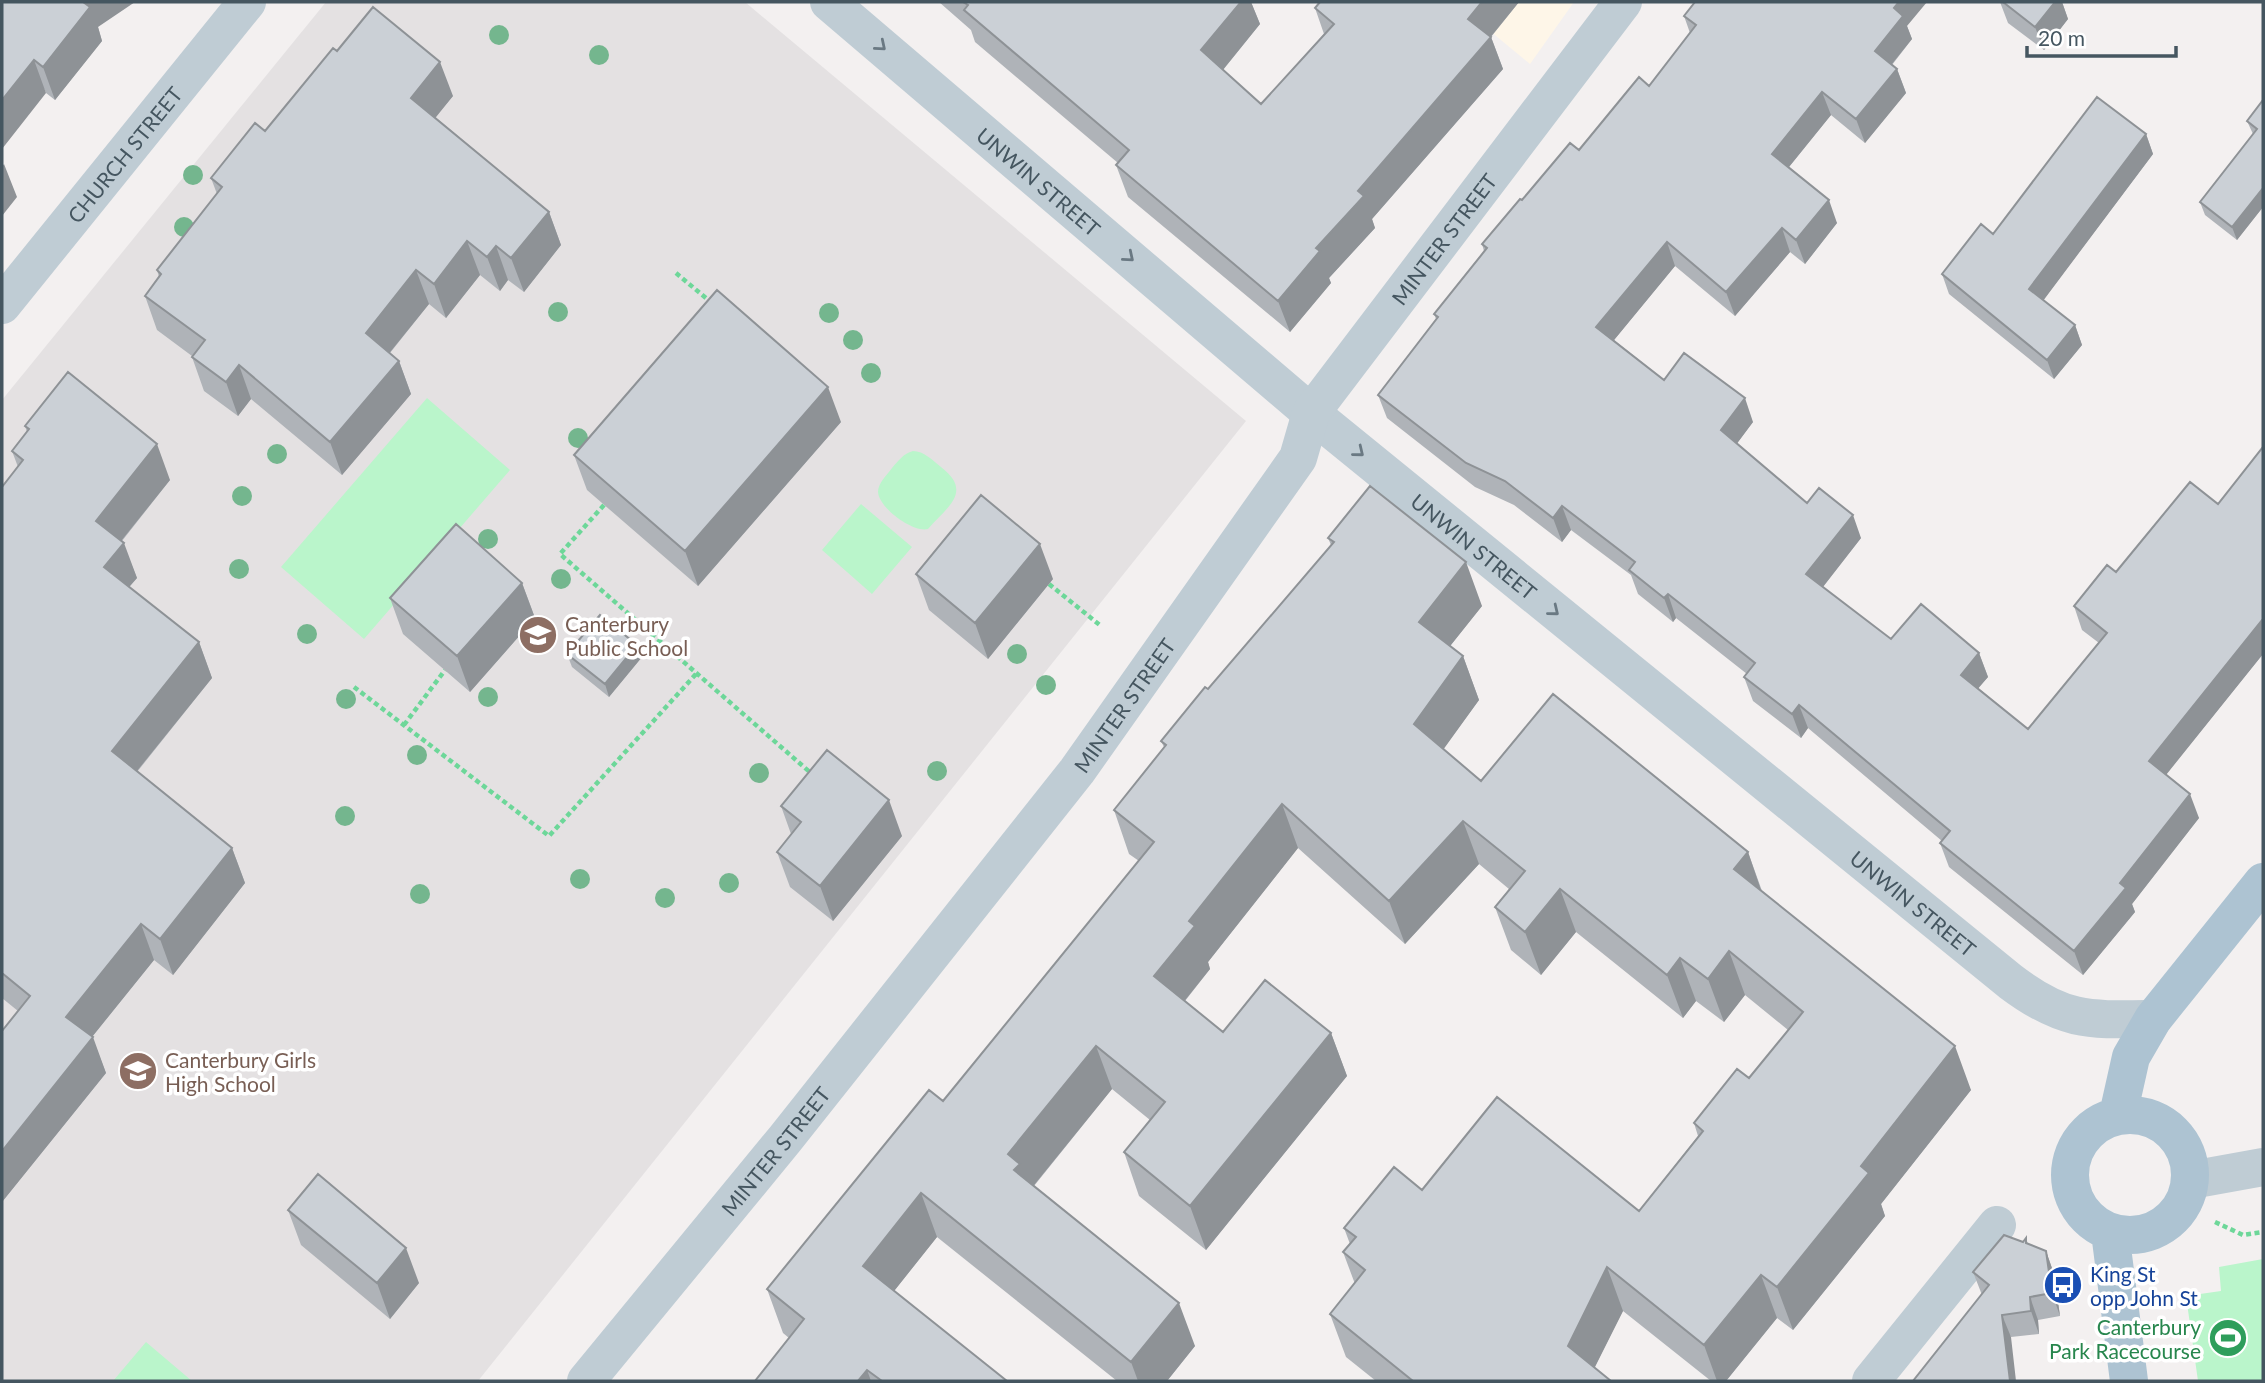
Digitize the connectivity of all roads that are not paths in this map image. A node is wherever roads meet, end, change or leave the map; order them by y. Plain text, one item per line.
1 (247, 2) edge
2 (829, 2) edge
3 (1623, 2) edge
4 (2, 305) edge
5 (1311, 413) junction
6 (2263, 882) edge
7 (2152, 1019) junction
8 (2118, 1115) junction
9 (2263, 1167) edge
10 (2191, 1180) junction
11 (1997, 1225) dead end
12 (2110, 1232) junction
13 (586, 1381) edge
14 (1871, 1381) edge
15 (2129, 1381) edge

1 - 4 street, CHURCH STREET
2 -> 5 street, UNWIN STREET
3 - 5 street, MINTER STREET
5 -> 7 street, UNWIN STREET
5 - 13 street, MINTER STREET
6 - 7 main road
7 - 8 main road
8 - 10 main road
8 - 12 main road
9 - 10 street
10 - 12 main road
11 - 14 street
12 - 15 main road

